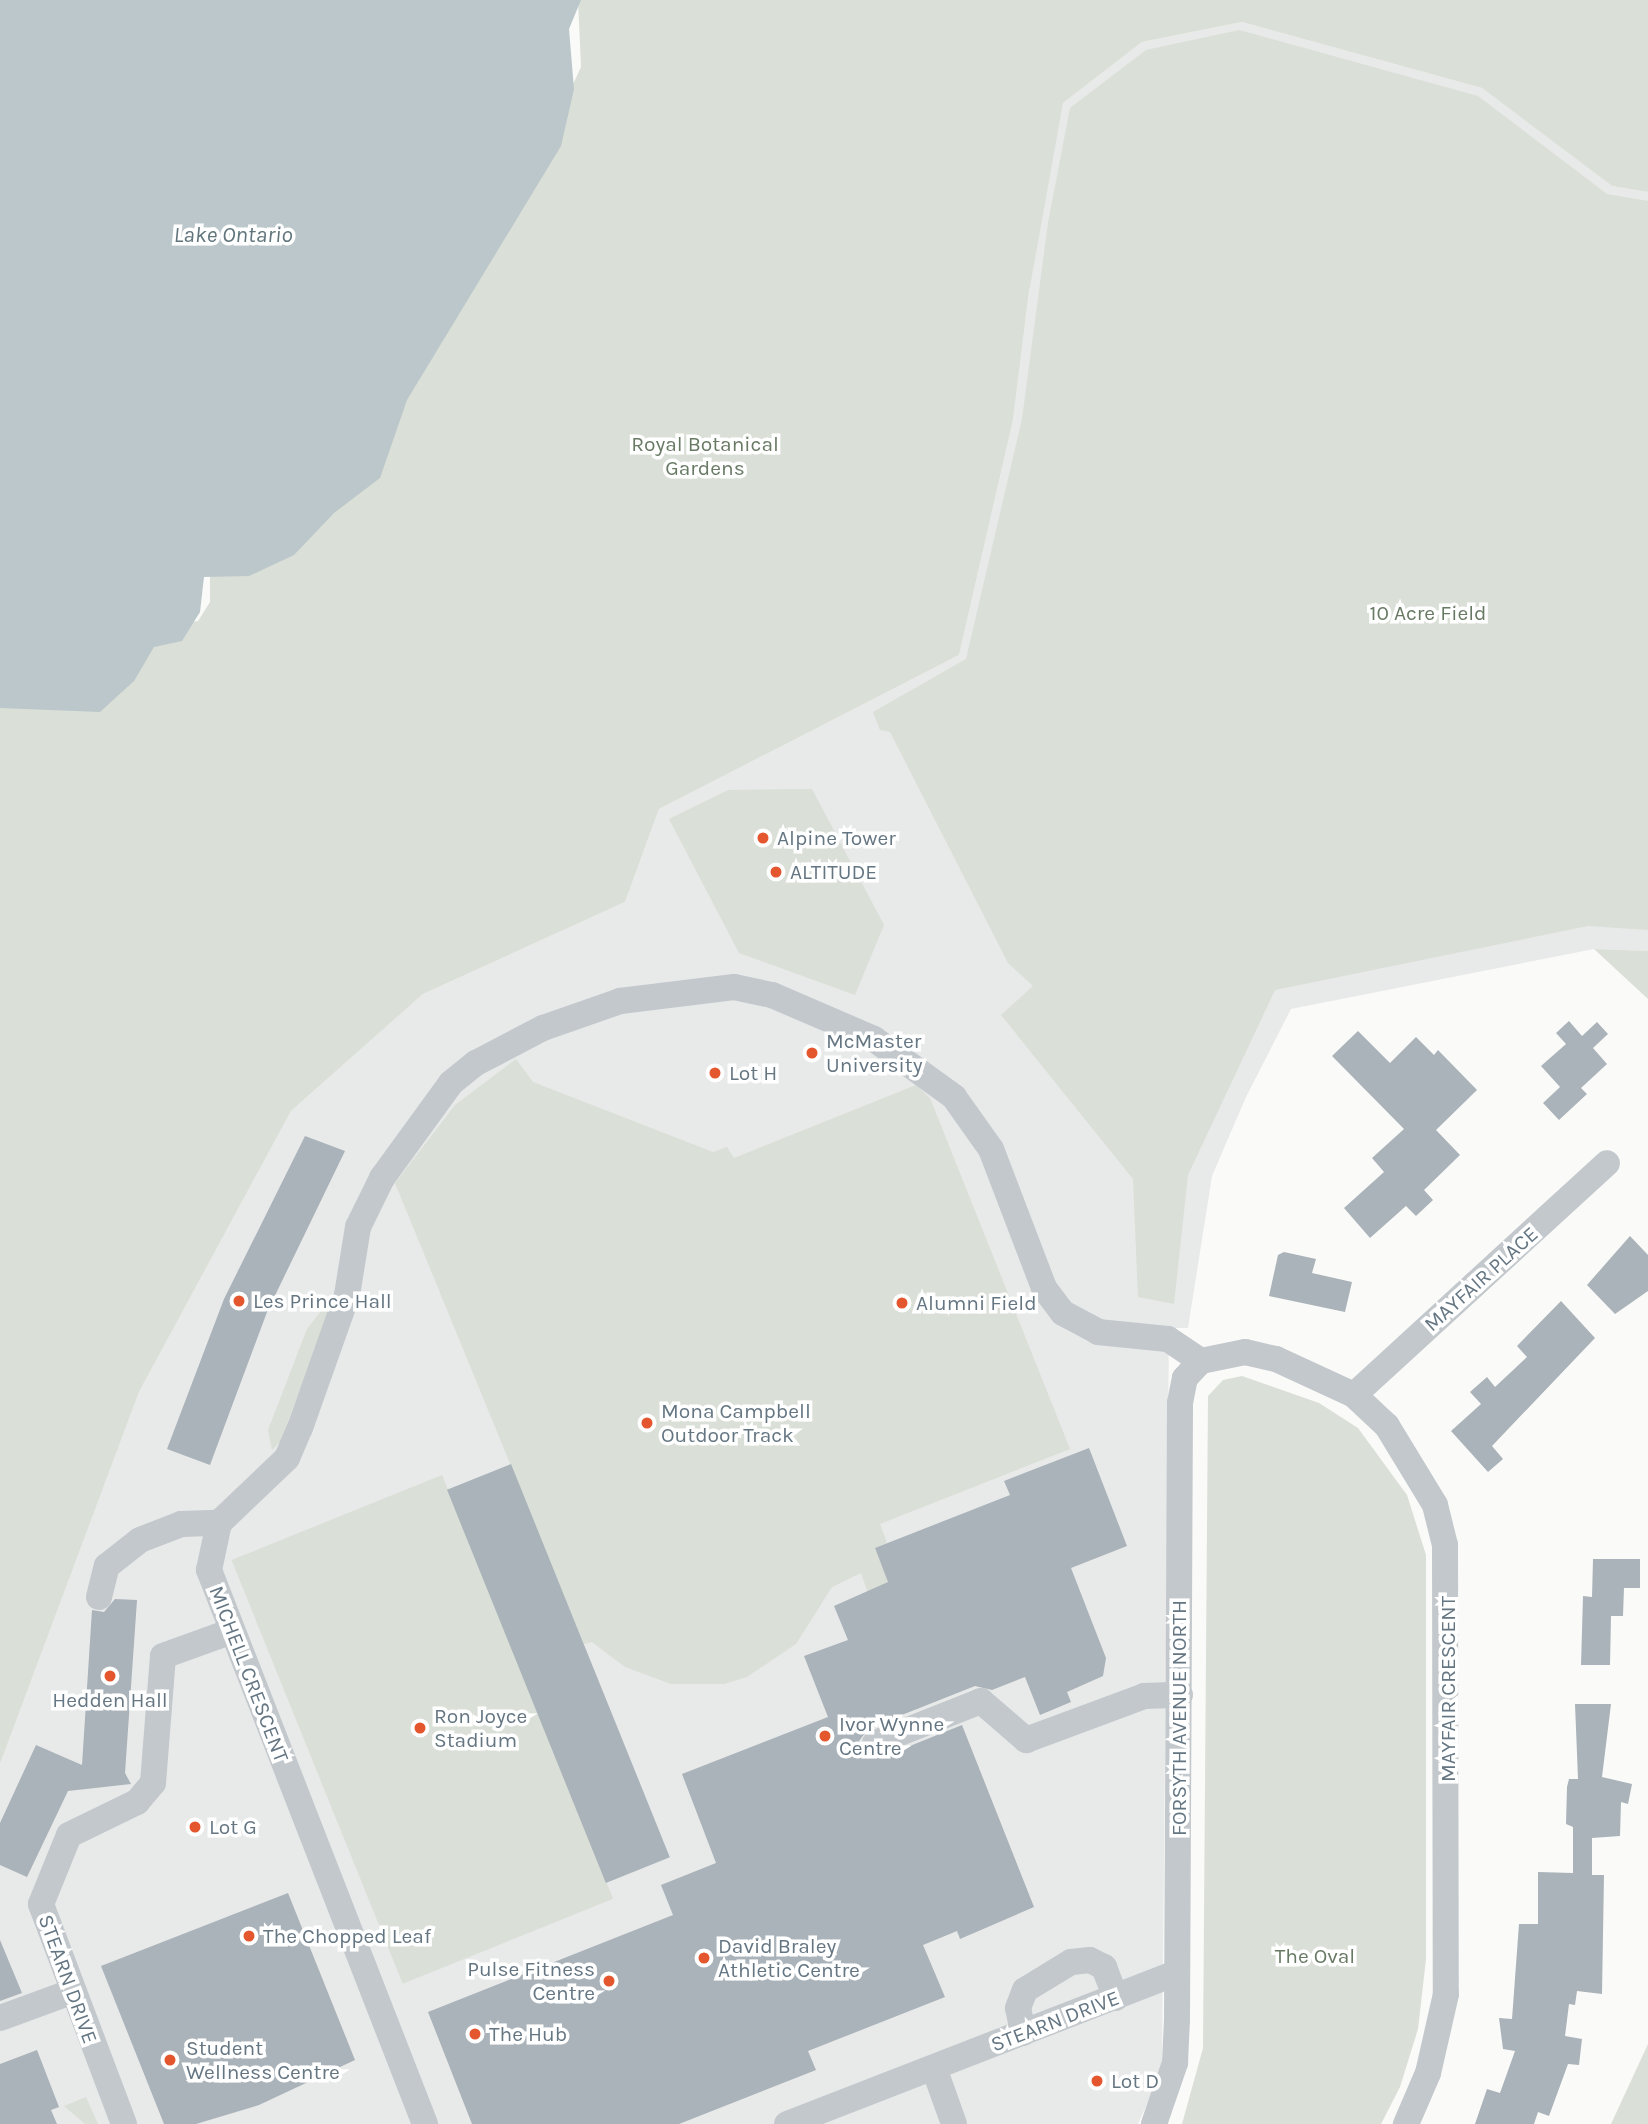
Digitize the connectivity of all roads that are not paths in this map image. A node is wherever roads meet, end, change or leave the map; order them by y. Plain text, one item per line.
1 (1608, 1163) dead end
2 (1201, 1361) junction
3 (1354, 1395) junction
4 (219, 1523) junction
5 (99, 1597) dead end
6 (232, 1631) junction
7 (1180, 1695) junction
8 (875, 1743) dead end
9 (1176, 1973) junction
10 (71, 1992) junction
11 (1116, 1998) junction
12 (0, 2018) edge
13 (1023, 2033) junction
14 (934, 2068) junction
15 (124, 2124) edge
16 (425, 2124) edge
17 (787, 2124) edge
18 (954, 2124) edge
19 (1154, 2124) edge
20 (1406, 2124) edge

1 - 3 street, MAYFAIR PLACE
2 - 3 street, MAYFAIR CRESCENT
2 - 4 street
2 - 7 street, FORSYTH AVENUE NORTH
3 - 20 street, MAYFAIR CRESCENT
4 - 5 street
4 - 6 street, MICHELL CRESCENT
6 - 10 street, STEARN DRIVE
6 - 16 street, MICHELL CRESCENT
7 - 8 street
7 - 9 street, FORSYTH AVENUE NORTH
9 - 11 street, STEARN DRIVE
9 - 19 street, FORSYTH AVENUE NORTH
10 - 12 street
10 - 15 street, STEARN DRIVE
11 - 13 street, STEARN DRIVE
11 - 13 street
13 - 14 street, STEARN DRIVE
14 - 17 street, STEARN DRIVE
14 - 18 street

